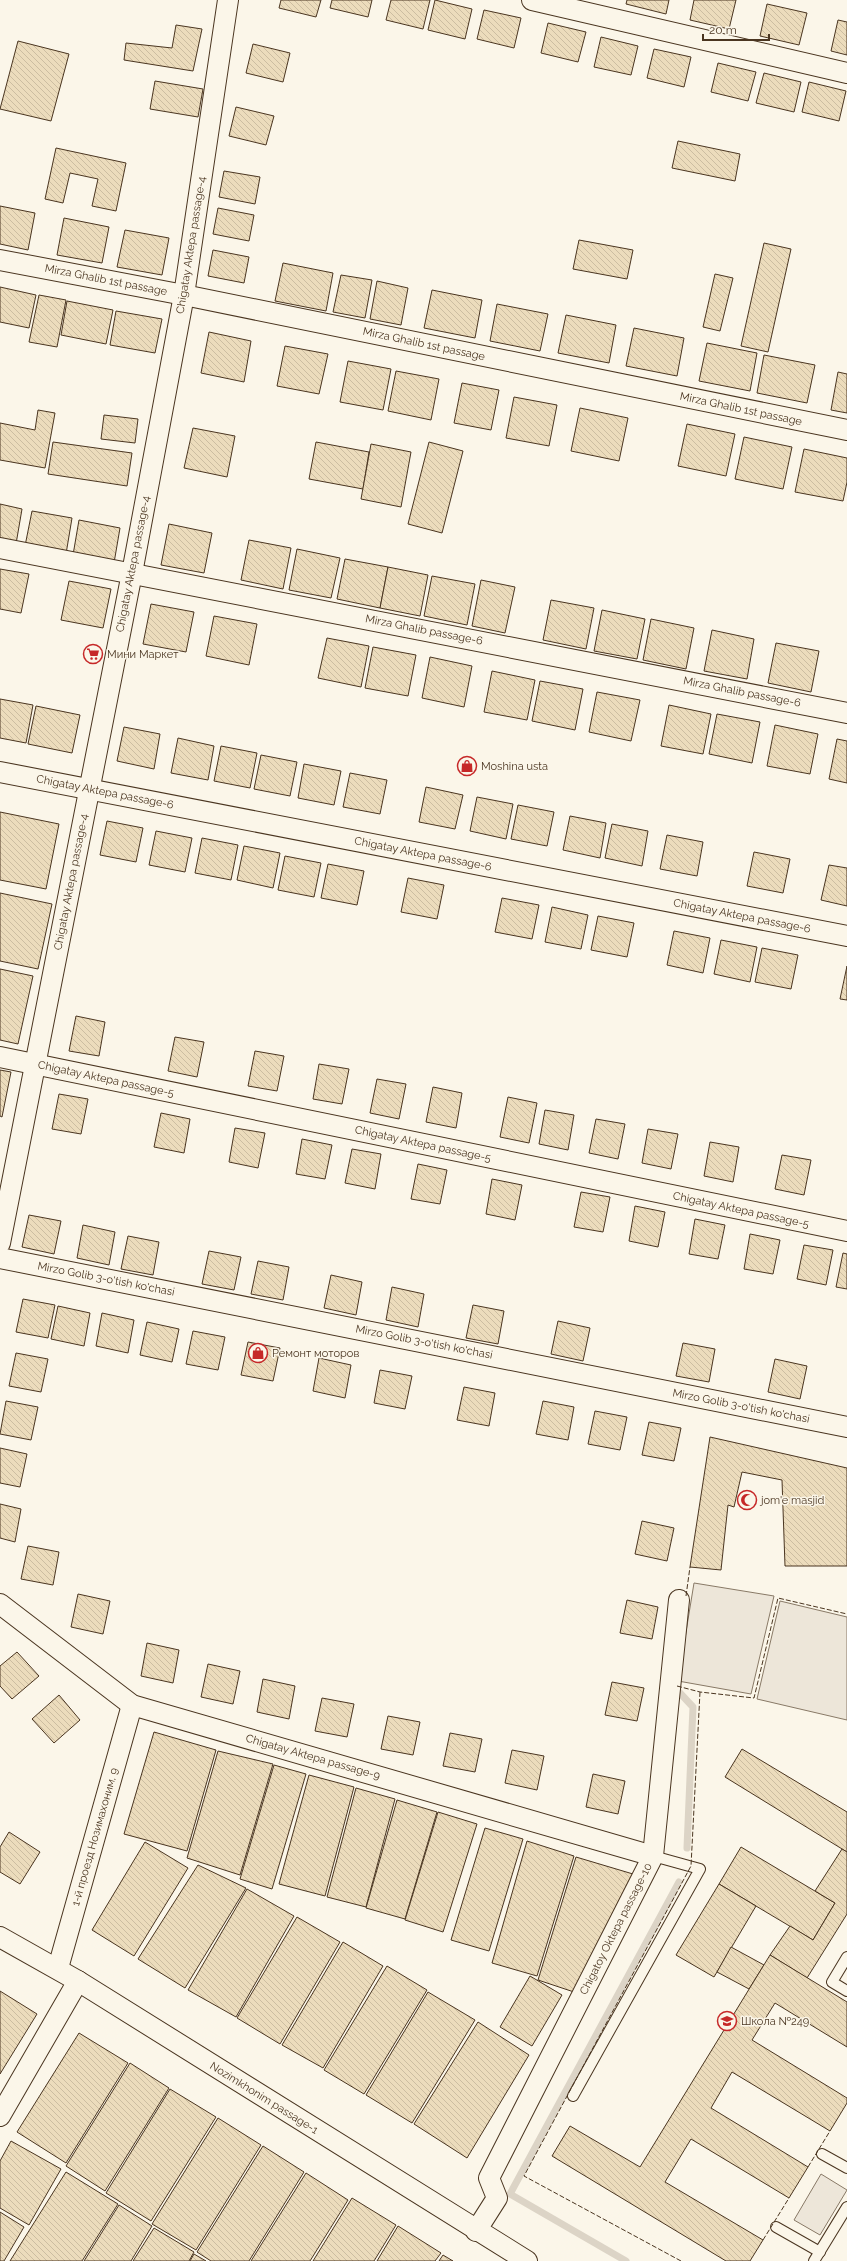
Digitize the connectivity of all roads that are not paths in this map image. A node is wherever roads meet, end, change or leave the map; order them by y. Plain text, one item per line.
1 (228, 0) edge
2 (532, 0) edge
3 (847, 73) edge
4 (0, 260) edge
5 (184, 295) junction
6 (847, 430) edge
7 (0, 548) edge
8 (132, 573) junction
9 (847, 713) edge
10 (0, 772) edge
11 (90, 789) junction
12 (847, 936) edge
13 (0, 1057) edge
14 (35, 1065) junction
15 (847, 1231) edge
16 (0, 1243) edge
17 (0, 1258) edge
18 (847, 1427) edge
19 (679, 1600) dead end
20 (0, 1604) edge
21 (132, 1705) junction
22 (653, 1856) junction
23 (0, 1937) edge
24 (847, 1957) edge
25 (58, 1968) junction
26 (78, 1981) junction
27 (847, 1991) edge
28 (573, 2096) dead end
29 (0, 2116) edge
30 (822, 2154) dead end
31 (847, 2168) edge
32 (847, 2207) edge
33 (776, 2227) dead end
34 (476, 2231) junction
35 (820, 2252) junction
36 (527, 2261) edge
37 (814, 2261) edge

1 - 5 street, Chigatay Aktepa passage-4
2 - 3 street
4 - 5 street, Mirza Ghalib 1st passage
5 - 6 street, Mirza Ghalib 1st passage
5 - 8 street, Chigatay Aktepa passage-4
7 - 8 street, Mirza Ghalib passage-6
8 - 9 street, Mirza Ghalib passage-6
8 - 11 street, Chigatay Aktepa passage-4
10 - 11 street, Chigatay Aktepa passage-6
11 - 12 street, Chigatay Aktepa passage-6
11 - 14 street, Chigatay Aktepa passage-4
13 - 14 street, Chigatay Aktepa passage-5
14 - 15 street, Chigatay Aktepa passage-5
14 - 16 street, Chigatay Aktepa passage-4
17 - 18 street, Mirzo Golib 3-o'tish ko'chasi
19 - 22 street, Chigatoy Oktepa passage-10
20 - 21 street, Chigatay Aktepa passage-9
21 - 22 street, Chigatay Aktepa passage-9
21 - 25 street, 1-й проезд Нозимахоним, 9
22 - 28 lane
22 - 34 street, Chigatoy Oktepa passage-10
23 - 25 street, Nozimkhonim passage-1
24 - 27 lane
25 - 26 street, Nozimkhonim passage-1
26 - 29 street
26 - 34 street, Nozimkhonim passage-1
30 - 31 lane
32 - 35 lane
33 - 35 lane
34 - 36 street, Nozimkhonim passage-1
35 - 37 lane

